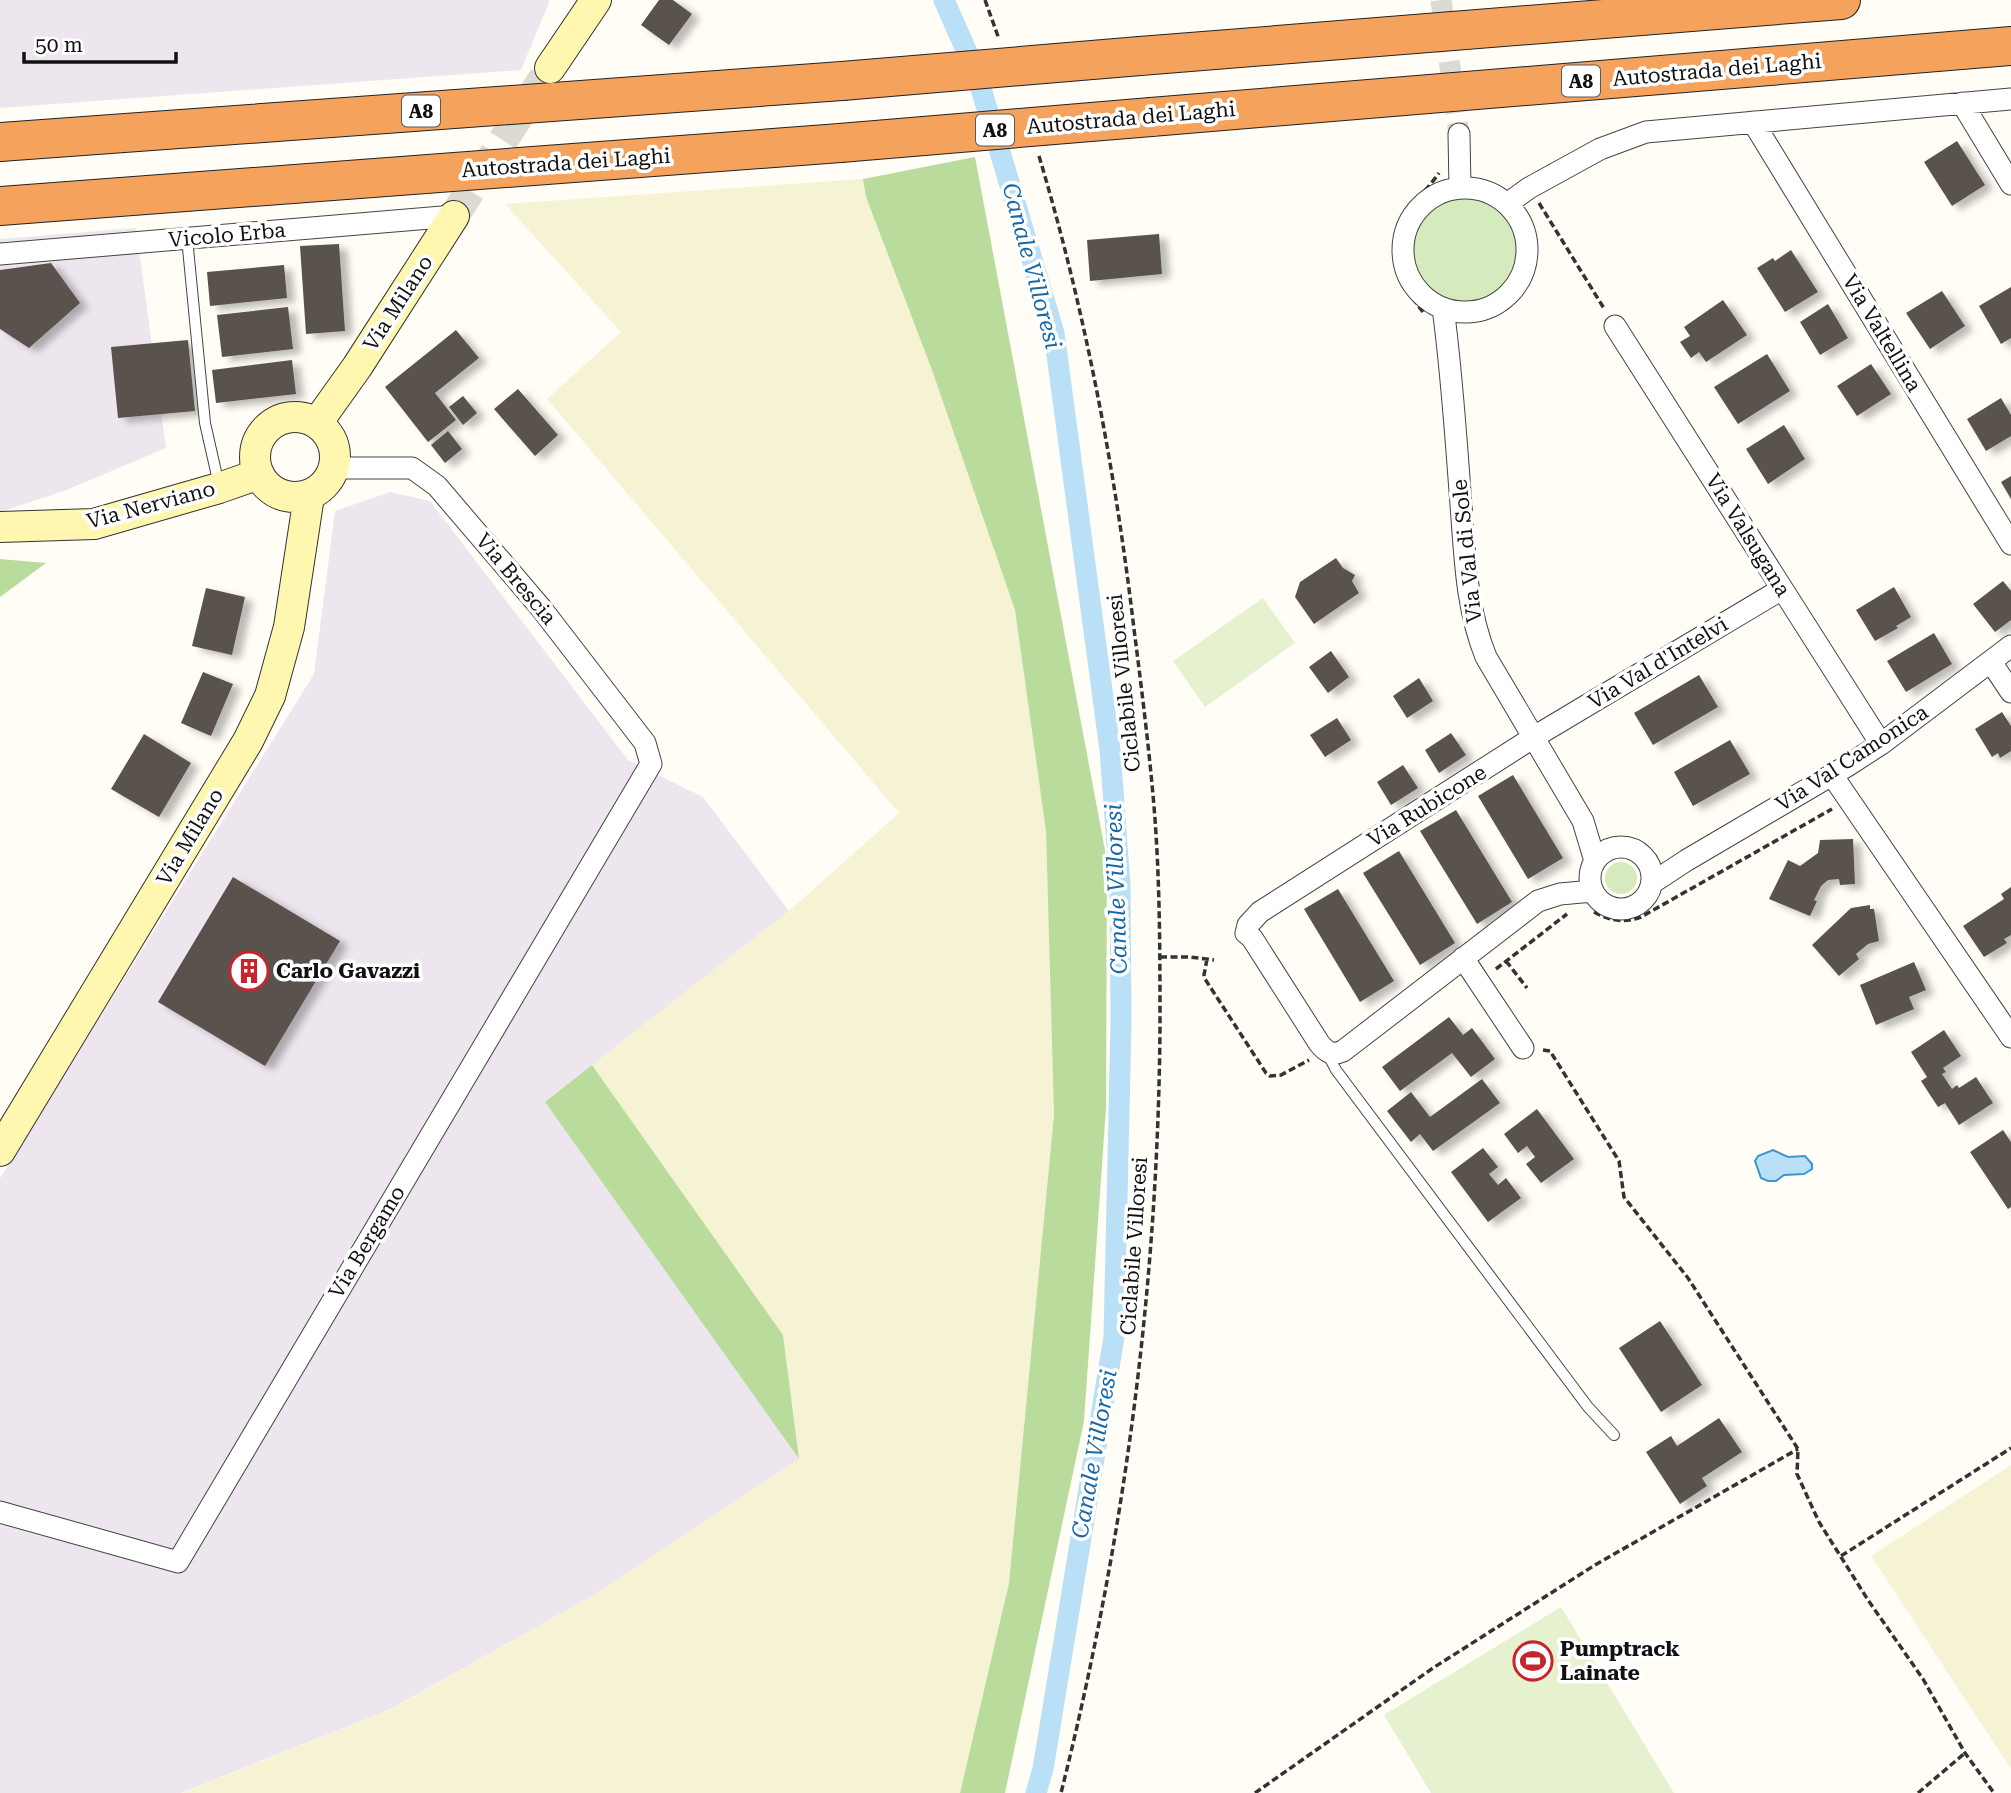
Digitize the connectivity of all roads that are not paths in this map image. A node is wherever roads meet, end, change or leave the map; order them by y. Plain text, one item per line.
1 (582, 0) edge
2 (596, 0) edge
3 (1841, 0) edge
4 (574, 32) junction
5 (2011, 46) edge
6 (550, 68) tunnel mouth
7 (2011, 99) edge
8 (1962, 103) junction
9 (1753, 122) junction
10 (1459, 134) tunnel mouth
11 (0, 142) edge
12 (2011, 184) edge
13 (1460, 188) junction
14 (1507, 204) junction
15 (0, 205) edge
16 (454, 216) joint
17 (187, 238) junction
18 (0, 254) edge
19 (1454, 310) junction
20 (1615, 326) road end
21 (317, 423) junction
22 (334, 468) junction
23 (258, 474) junction
24 (219, 488) junction
25 (309, 496) junction
26 (0, 527) edge
27 (2011, 544) edge
28 (1782, 589) junction
29 (2011, 646) edge
30 (1991, 662) junction
31 (2011, 692) edge
32 (1534, 737) junction
33 (1881, 744) junction
34 (651, 764) joint
35 (1832, 775) junction
36 (1599, 859) junction
37 (1687, 860) junction
38 (1648, 862) junction
39 (1653, 883) junction
40 (1560, 894) junction
41 (1591, 900) junction
42 (1462, 958) junction
43 (2011, 1037) edge
44 (1322, 1047) junction
45 (1523, 1048) road end
46 (0, 1151) edge
47 (1614, 1435) dead end
48 (0, 1512) edge

1 - 4 street
2 - 4 street
3 - 11 highway, A8, bridge
4 - 6 street
5 - 15 highway, Autostrada dei Laghi / A8, bridge
7 - 8 street
8 - 9 street
8 - 12 street
9 - 14 street
9 - 27 street, Via Valtellina
10 - 13 street
13 - 14 street
13 - 19 street
14 - 19 street
16 - 17 street, Vicolo Erba
16 - 21 street, Via Milano
17 - 18 street, Vicolo Erba
17 - 24 lane
19 - 32 street, Via Val di Sole
20 - 28 street, Via Valsugana
21 - 22 street
21 - 23 street
22 - 25 street
22 - 34 street, Via Brescia
23 - 24 street, Via Nerviano
23 - 25 street
24 - 26 street, Via Nerviano
25 - 46 street, Via Milano
28 - 32 street, Via Val d'Intelvi
28 - 33 street, Via Valsugana
29 - 30 street, Via Val Camonica
30 - 31 street
30 - 33 street, Via Val Camonica
32 - 36 street
32 - 44 street, Via Rubicone
33 - 35 street, Via Val Camonica
34 - 48 street, Via Bergamo
35 - 37 street, Via Val Camonica
35 - 43 street
36 - 38 street
36 - 40 street
36 - 41 street
37 - 38 street, Via Val Camonica
37 - 39 street, Via Val Camonica
38 - 39 street
39 - 41 street
40 - 41 street
40 - 42 street
42 - 44 street
42 - 45 street
44 - 47 lane

